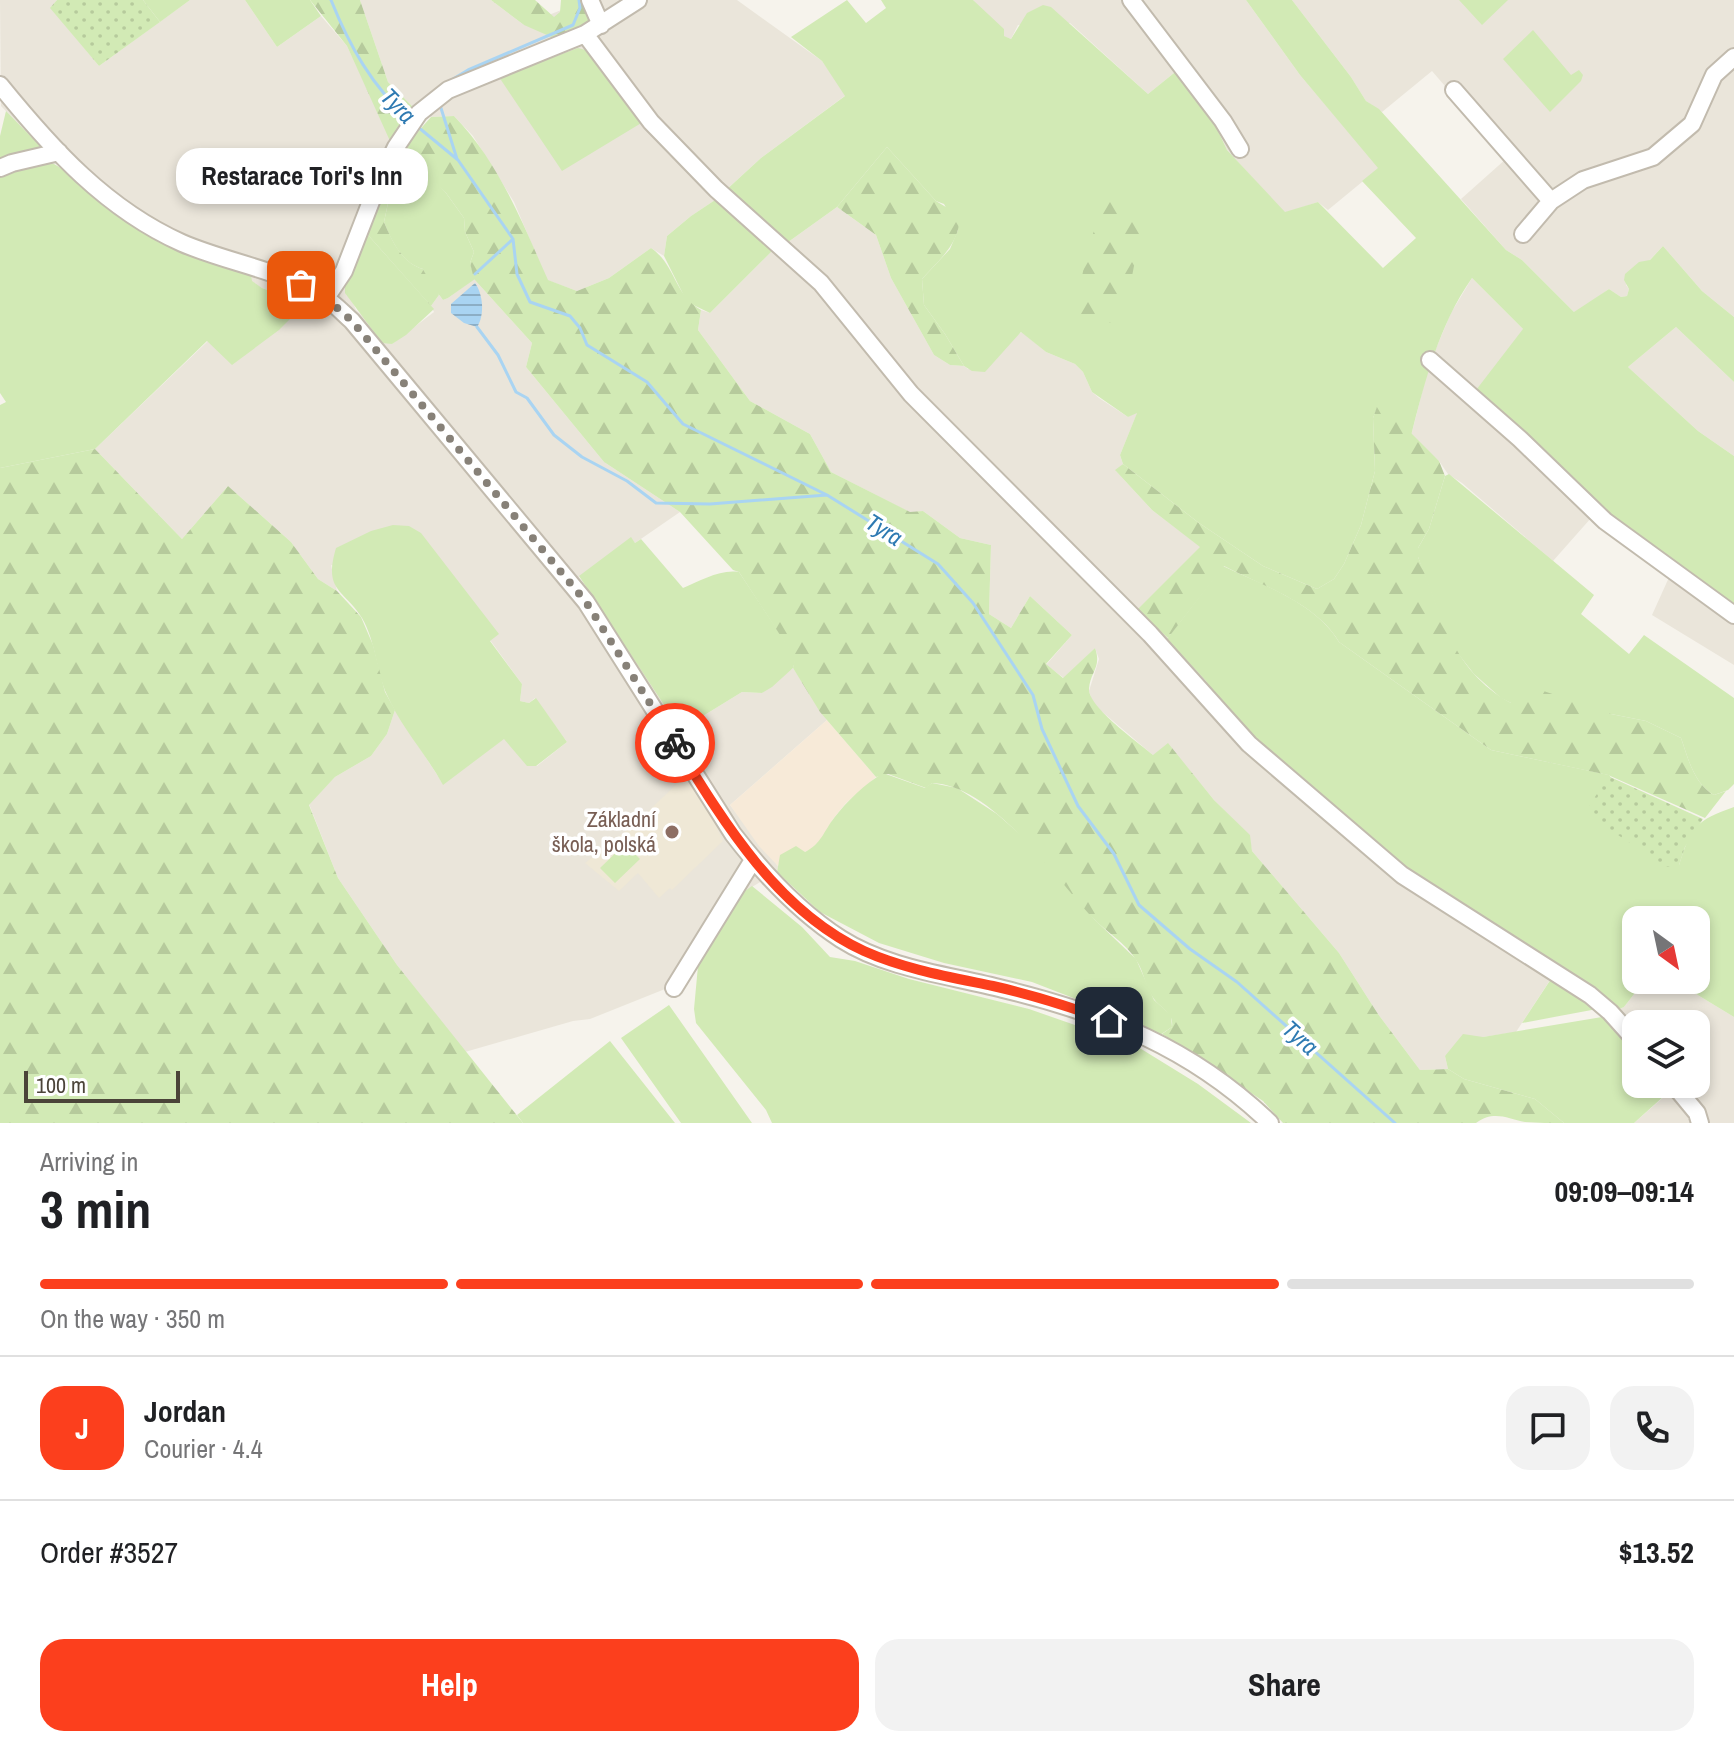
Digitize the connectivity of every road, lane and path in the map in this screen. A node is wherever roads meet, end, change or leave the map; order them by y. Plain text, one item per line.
1 (590, 0) edge
2 (638, 0) edge
3 (1131, 0) edge
4 (601, 25) junction
5 (585, 34) junction
6 (1734, 57) edge
7 (0, 85) edge
8 (1454, 90) dead end
9 (1240, 149) dead end
10 (59, 152) junction
11 (0, 168) edge
12 (1551, 201) junction
13 (1523, 234) dead end
14 (326, 298) junction
15 (1430, 360) dead end
16 (1734, 615) edge
17 (753, 860) junction
18 (674, 988) dead end
19 (1622, 1025) edge
20 (1685, 1098) edge
21 (1270, 1123) edge
22 (1700, 1123) edge

1 - 4 street
2 - 4 street
3 - 9 street
4 - 5 street
5 - 14 street
5 - 19 street
6 - 12 street
7 - 10 street
8 - 12 street
10 - 11 street
10 - 14 street
12 - 13 street
14 - 17 street
15 - 16 street
17 - 18 street
17 - 21 street
20 - 22 street

